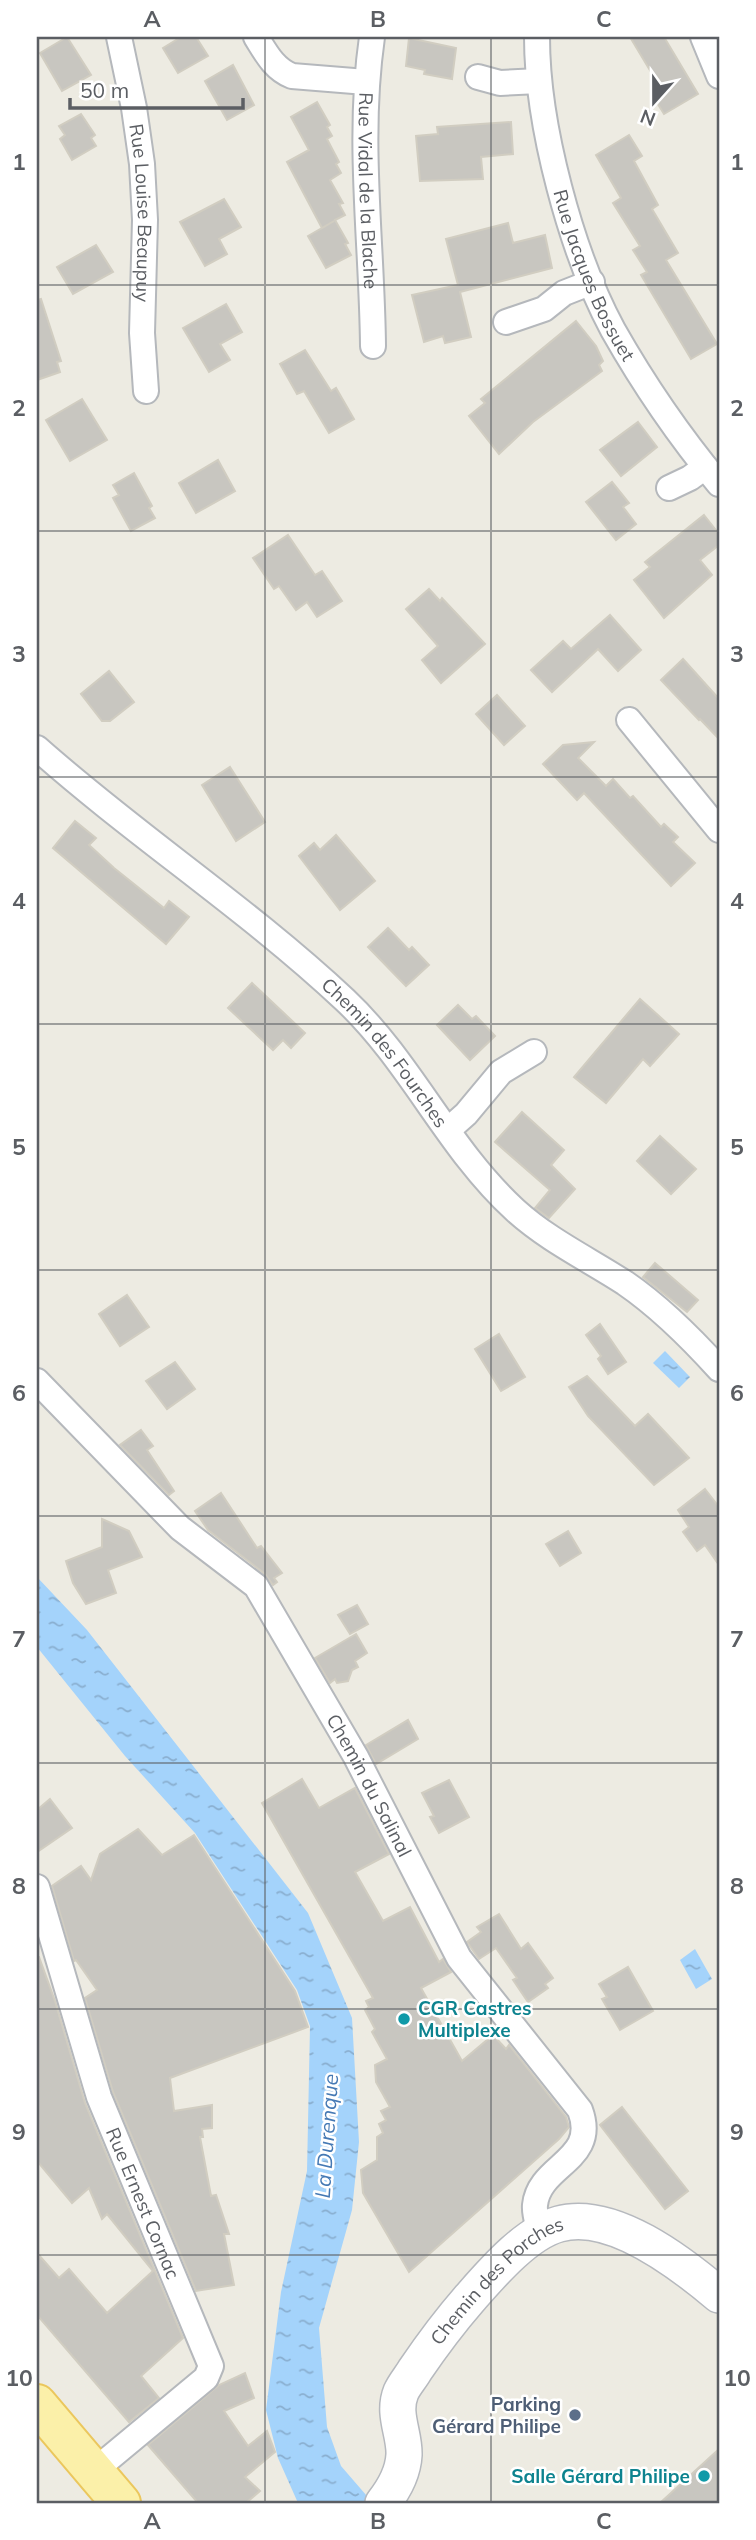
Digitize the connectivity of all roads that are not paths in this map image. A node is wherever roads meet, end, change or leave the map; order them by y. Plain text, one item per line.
1 (119, 37) edge
2 (257, 37) edge
3 (372, 37) edge
4 (537, 37) edge
5 (703, 37) edge
6 (719, 76) edge
7 (478, 77) dead end
8 (539, 81) junction
9 (366, 82) junction
10 (592, 282) junction
11 (506, 322) dead end
12 (373, 346) dead end
13 (146, 391) dead end
14 (712, 475) edge
15 (669, 488) dead end
16 (629, 720) dead end
17 (37, 748) edge
18 (719, 830) edge
19 (534, 1052) dead end
20 (448, 1130) junction
21 (719, 1369) edge
22 (37, 1381) edge
23 (37, 1887) edge
24 (540, 2233) junction
25 (719, 2295) edge
26 (37, 2404) edge
27 (94, 2471) junction
28 (121, 2503) edge
29 (383, 2503) edge

1 - 13 street, Rue Louise Beaupuy
2 - 9 street
3 - 9 street, Rue Vidal de la Blache
4 - 8 street, Rue Jacques Bossuet
5 - 6 street
7 - 8 street
8 - 10 street, Rue Jacques Bossuet
9 - 12 street, Rue Vidal de la Blache
10 - 11 street
10 - 14 street, Rue Jacques Bossuet
14 - 15 street
16 - 18 street
17 - 20 street, Chemin des Fourches
19 - 20 street
20 - 21 street, Chemin des Fourches
22 - 24 street, Chemin du Salinal
23 - 27 street, Rue Ernest Cornac
24 - 25 street, Chemin des Porches
24 - 29 street, Chemin des Porches
26 - 27 main road
27 - 28 main road

